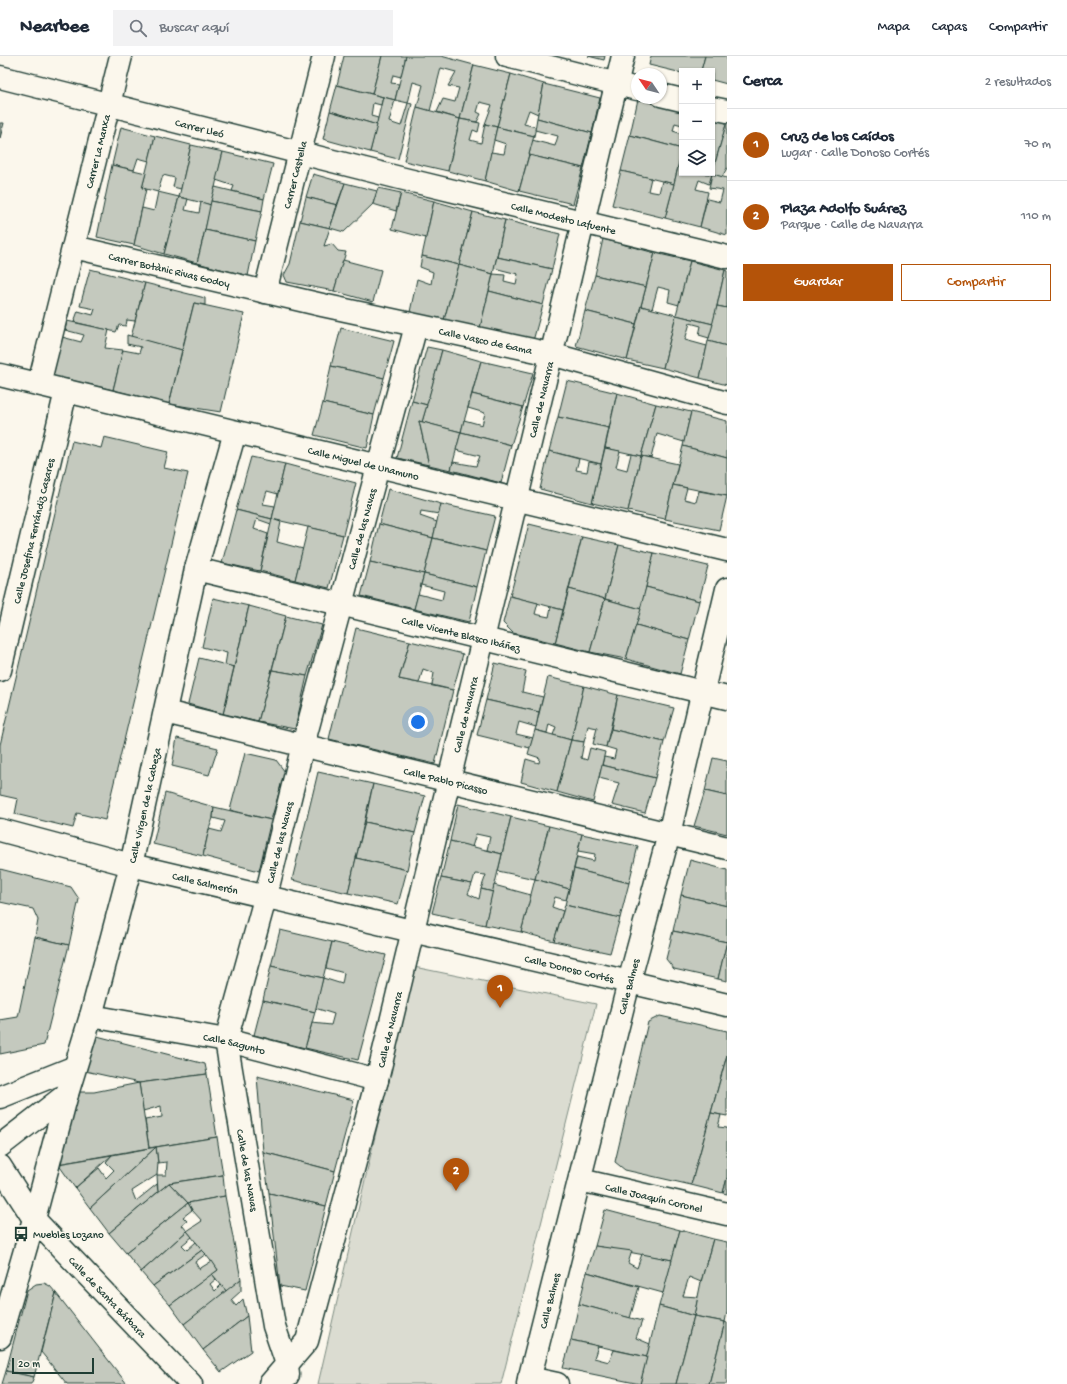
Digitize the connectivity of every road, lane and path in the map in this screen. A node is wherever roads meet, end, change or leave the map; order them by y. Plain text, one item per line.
1 (121, 56) edge
2 (324, 56) edge
3 (507, 56) edge
4 (623, 56) edge
5 (0, 77) edge
6 (627, 86) edge
7 (667, 96) edge
8 (679, 99) edge
9 (109, 105) junction
10 (715, 109) edge
11 (727, 111) edge
12 (300, 153) junction
13 (400, 178) joint
14 (583, 222) junction
15 (74, 247) junction
16 (727, 257) edge
17 (265, 292) junction
18 (416, 326) junction
19 (551, 354) junction
20 (0, 375) edge
21 (39, 384) junction
22 (66, 391) junction
23 (727, 403) edge
24 (235, 432) junction
25 (379, 466) junction
26 (516, 500) junction
27 (727, 550) edge
28 (196, 569) junction
29 (727, 589) edge
30 (341, 604) junction
31 (483, 639) junction
32 (0, 670) edge
33 (703, 692) junction
34 (727, 698) edge
35 (164, 712) junction
36 (303, 745) junction
37 (448, 780) junction
38 (0, 830) edge
39 (669, 834) junction
40 (727, 848) edge
41 (131, 865) junction
42 (266, 896) junction
43 (412, 930) junction
44 (629, 982) junction
45 (727, 1005) edge
46 (91, 1016) junction
47 (226, 1040) junction
48 (75, 1067) junction
49 (377, 1080) junction
50 (67, 1094) junction
51 (0, 1098) edge
52 (0, 1146) edge
53 (0, 1166) edge
54 (580, 1180) junction
55 (727, 1214) edge
56 (34, 1219) junction
57 (0, 1337) edge
58 (288, 1374) edge
59 (528, 1381) edge
60 (191, 1384) edge
61 (270, 1384) edge
62 (557, 1384) edge

1 - 9 street, Carrer La Manxa
2 - 12 street, Carrer Castella
3 - 6 street
4 - 6 street, Calle de Navarra
5 - 9 street, Carrer Lleó
6 - 14 street, Calle de Navarra
7 - 8 street
9 - 12 street, Carrer Lleó
9 - 15 street, Carrer La Manxa
10 - 11 street
12 - 13 street, Carrer Lleó
12 - 17 street, Carrer Castella
13 - 14 street, Calle Modesto Lafuente
14 - 16 street, Calle Modesto Lafuente
14 - 19 street, Calle de Navarra
15 - 17 street, Carrer Botànic Rivas Godoy
15 - 21 street
17 - 18 street, Calle Vasco de Gama
18 - 19 street, Calle Vasco de Gama
18 - 25 street, Calle de las Navas
19 - 23 street, Calle Vasco de Gama
19 - 26 street, Calle de Navarra
20 - 21 street, Calle Miguel de Unamuno
21 - 22 street, Calle Miguel de Unamuno
22 - 24 street, Calle Miguel de Unamuno
22 - 32 street, Calle Josefina Ferrándiz Casares
24 - 25 street, Calle Miguel de Unamuno
24 - 28 street, Calle Virgen de la Cabeza
25 - 26 street, Calle Miguel de Unamuno
25 - 30 street, Calle de las Navas
26 - 27 street, Calle Miguel de Unamuno
26 - 31 street, Calle de Navarra
28 - 30 street, Calle Vicente Blasco Ibáñez
28 - 35 street, Calle Virgen de la Cabeza
29 - 33 street, Calle Balmes
30 - 31 street, Calle Vicente Blasco Ibáñez
30 - 36 street, Calle de las Navas
31 - 33 street, Calle Vicente Blasco Ibáñez
31 - 37 street, Calle de Navarra
33 - 34 street, Calle Vicente Blasco Ibáñez
33 - 39 street, Calle Balmes
35 - 36 street, Calle Pablo Picasso
35 - 41 street, Calle Virgen de la Cabeza
36 - 37 street, Calle Pablo Picasso
36 - 42 street, Calle de las Navas
37 - 39 street, Calle Pablo Picasso
37 - 43 street, Calle de Navarra
38 - 41 street, Calle Salmerón
39 - 40 street, Calle Pablo Picasso
39 - 44 street, Calle Balmes
41 - 42 street, Calle Salmerón
41 - 46 street, Calle Virgen de la Cabeza
42 - 43 street, Calle Salmerón
42 - 47 street, Calle de las Navas
43 - 44 street, Calle Donoso Cortés
43 - 49 street, Calle de Navarra
44 - 45 street, Calle Donoso Cortés
44 - 54 street, Calle Balmes
46 - 47 street, Calle Sagunto
46 - 48 street, Calle Virgen de la Cabeza
47 - 49 street, Calle Sagunto
47 - 58 street, Calle de las Navas
48 - 50 street, Calle Virgen de la Cabeza
48 - 51 street
49 - 58 street, Calle de Navarra
50 - 52 street
50 - 56 street, Calle Virgen de la Cabeza
53 - 56 street, Calle de Santa Bárbara
54 - 55 street, Calle Joaquín Coronel
54 - 59 street, Calle Balmes
56 - 57 street, Calle Virgen de la Cabeza
56 - 60 street, Calle de Santa Bárbara
58 - 61 street, Calle de Navarra
59 - 62 street

